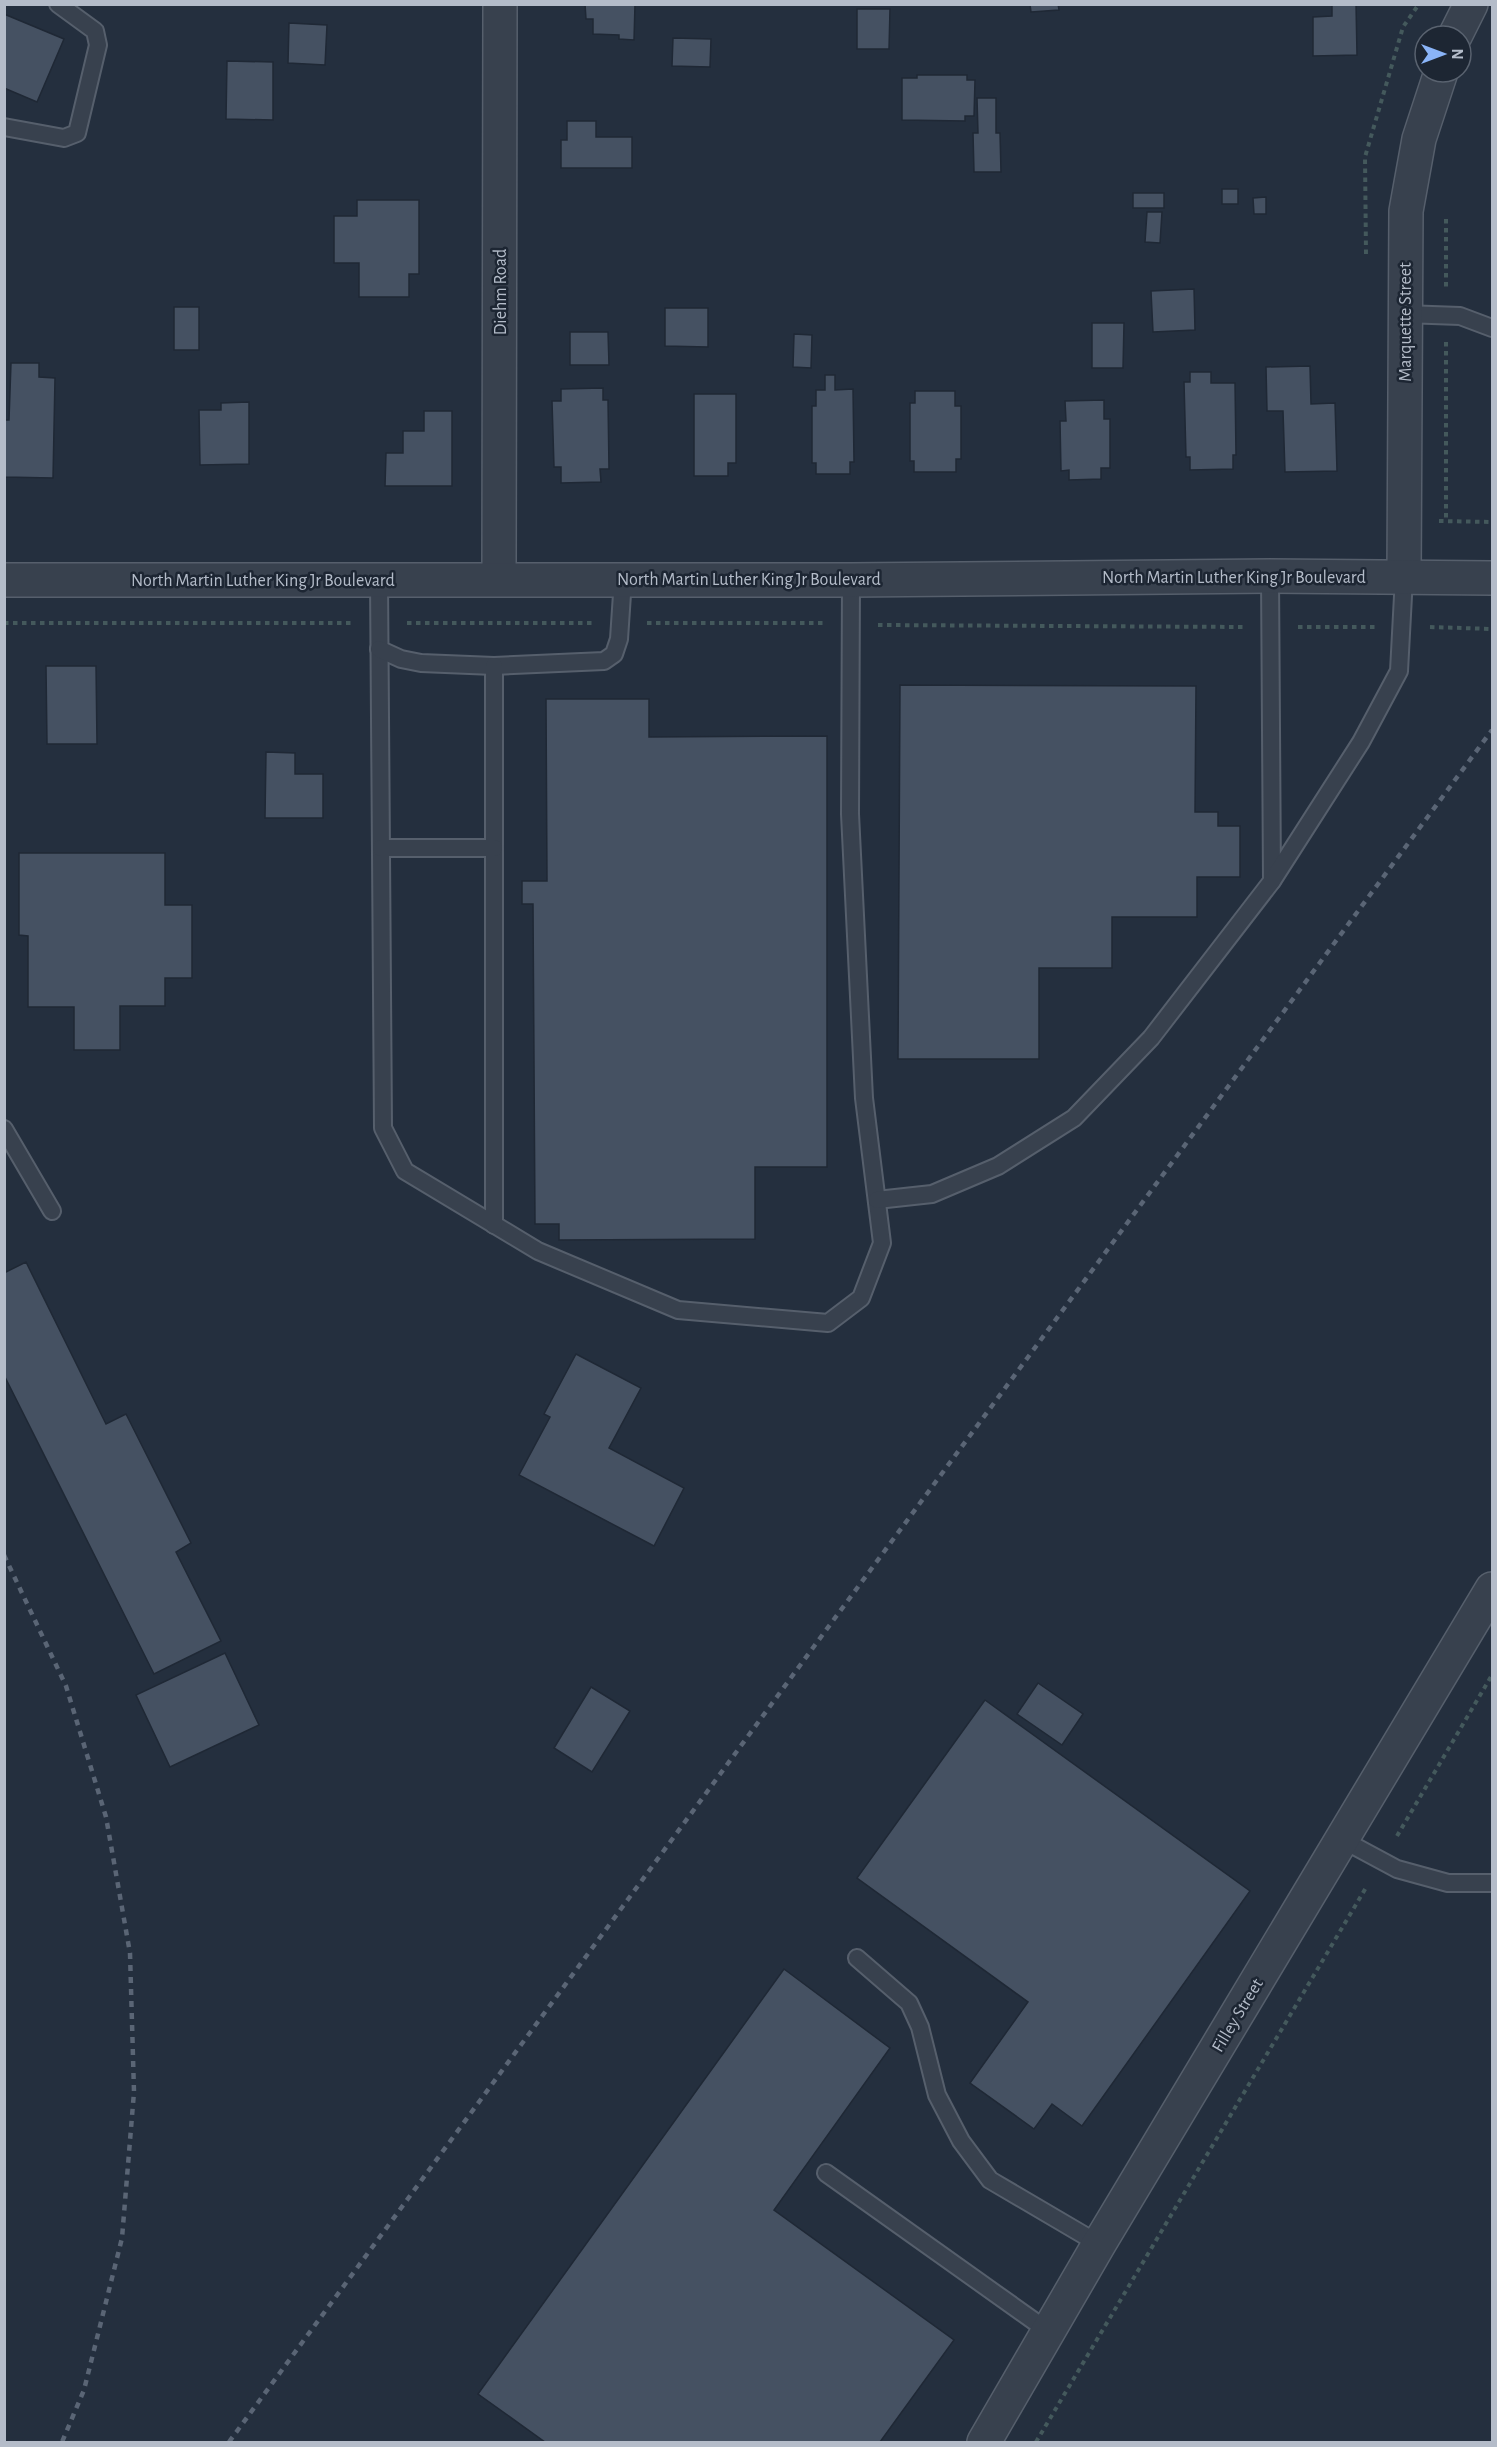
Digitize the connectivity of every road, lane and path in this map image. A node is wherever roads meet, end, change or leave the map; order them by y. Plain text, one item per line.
1 (57, 4) edge
2 (500, 4) edge
3 (1471, 4) edge
4 (1461, 24) edge
5 (1437, 84) edge
6 (4, 127) edge
7 (1446, 214) dead end
8 (1404, 314) junction
9 (1446, 315) junction
10 (1492, 328) edge
11 (1446, 521) dead end
12 (1270, 576) junction
13 (1404, 577) junction
14 (1492, 578) edge
15 (499, 579) junction
16 (623, 579) junction
17 (4, 580) edge
18 (379, 580) junction
19 (851, 580) junction
20 (4, 623) edge
21 (379, 623) junction
22 (620, 623) junction
23 (852, 623) junction
24 (1270, 627) junction
25 (1403, 627) junction
26 (1492, 628) edge
27 (379, 649) junction
28 (494, 666) junction
29 (381, 848) junction
30 (494, 848) junction
31 (1272, 881) junction
32 (4, 1129) edge
33 (877, 1200) junction
34 (52, 1211) dead end
35 (494, 1225) junction
36 (1492, 1589) edge
37 (1492, 1675) edge
38 (1343, 1840) junction
39 (1382, 1861) junction
40 (1492, 1883) edge
41 (857, 1958) dead end
42 (826, 2173) dead end
43 (1099, 2244) junction
44 (1048, 2331) junction
45 (984, 2442) edge
46 (1036, 2442) edge

1 - 6 lane
2 - 15 street, Diehm Road
3 - 4 street
5 - 8 street, Marquette Street
7 - 9 path
8 - 9 lane
8 - 13 street, Marquette Street
9 - 10 lane
9 - 11 path
12 - 13 street, North Martin Luther King Jr Boulevard
12 - 19 street, North Martin Luther King Jr Boulevard
12 - 24 lane
13 - 14 street, North Martin Luther King Jr Boulevard
13 - 25 lane
15 - 16 street, North Martin Luther King Jr Boulevard
15 - 18 street, North Martin Luther King Jr Boulevard
16 - 19 street, North Martin Luther King Jr Boulevard
16 - 22 lane
17 - 18 street, North Martin Luther King Jr Boulevard
18 - 21 lane
19 - 23 lane
20 - 21 path
21 - 22 path
21 - 27 lane
22 - 23 path
22 - 28 lane
23 - 24 path
23 - 33 lane
24 - 25 path
24 - 31 lane
25 - 26 path
25 - 31 lane
27 - 28 lane
27 - 29 lane
28 - 30 lane
29 - 30 lane
29 - 35 lane
30 - 35 lane
31 - 33 lane
32 - 34 lane
33 - 35 lane
36 - 38 street, Filley Street
37 - 39 path
38 - 39 lane
38 - 43 street, Filley Street
39 - 40 lane
39 - 46 path
41 - 43 lane
42 - 44 lane
43 - 44 street, Filley Street
44 - 45 street, Filley Street

